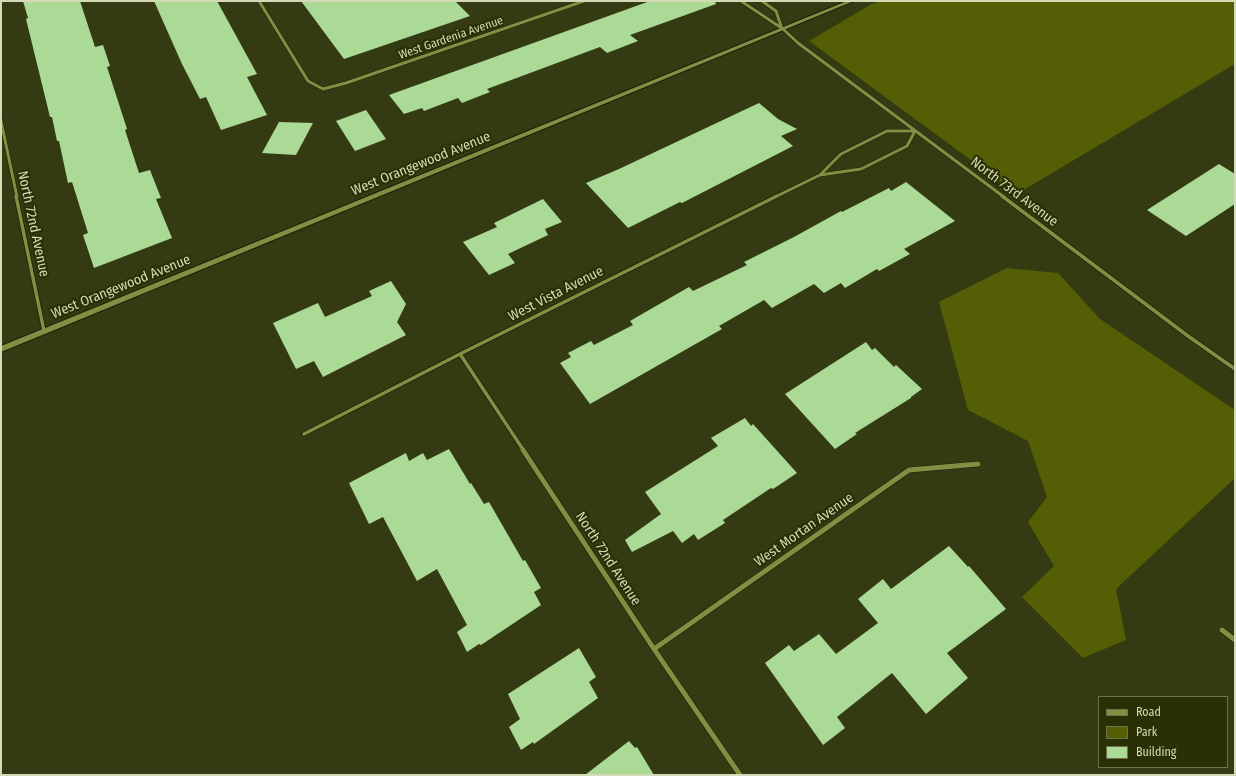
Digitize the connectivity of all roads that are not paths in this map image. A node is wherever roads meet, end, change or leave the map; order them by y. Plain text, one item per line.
1 (259, 1) edge
2 (584, 1) edge
3 (741, 1) edge
4 (762, 1) edge
5 (851, 1) edge
6 (782, 29) junction
7 (1, 121) edge
8 (915, 131) junction
9 (820, 175) junction
10 (44, 331) junction
11 (1, 349) edge
12 (460, 354) junction
13 (1235, 369) edge
14 (304, 434) dead end
15 (978, 464) dead end
16 (1222, 630) dead end
17 (1235, 640) edge
18 (654, 649) junction
19 (740, 775) edge

1 - 2 street, West Gardenia Avenue
3 - 6 street, North 73rd Avenue
4 - 6 street, North 73rd Avenue
5 - 6 street, West Orangewood Avenue
6 - 8 street, North 73rd Avenue
6 - 10 street, West Orangewood Avenue
7 - 10 street, North 72nd Avenue
8 - 9 street, West Vista Avenue
8 - 9 street, West Vista Avenue
8 - 13 street, North 73rd Avenue
9 - 12 street, West Vista Avenue
10 - 11 street, West Orangewood Avenue
12 - 14 street, West Vista Avenue
12 - 18 street, North 72nd Avenue
15 - 18 street, West Mortan Avenue
16 - 17 street
18 - 19 street, North 72nd Avenue

